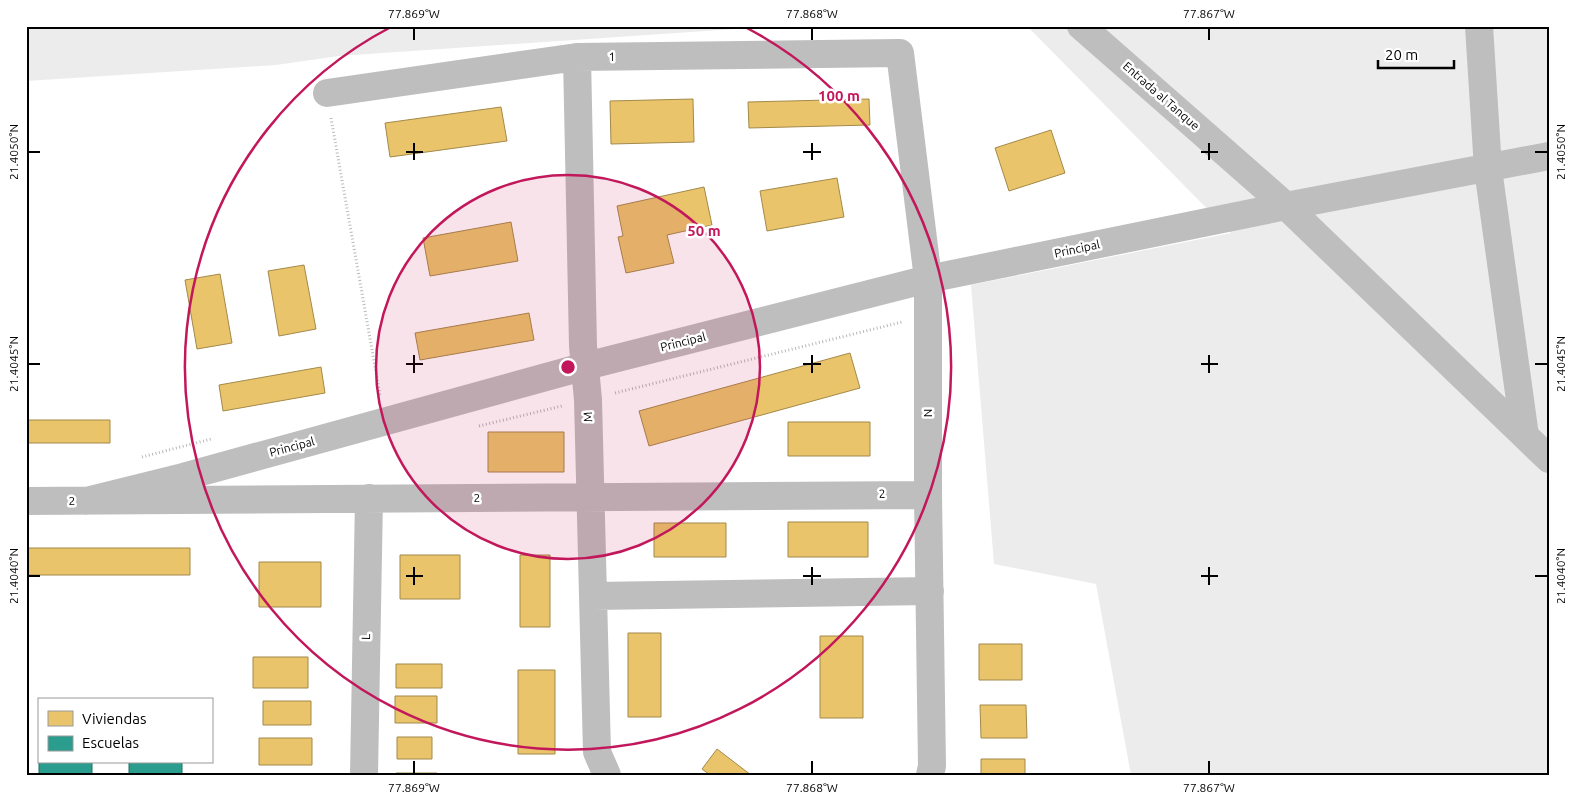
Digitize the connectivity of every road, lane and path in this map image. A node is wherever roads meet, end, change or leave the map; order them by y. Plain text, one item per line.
1 (1081, 26) edge
2 (1479, 26) edge
3 (900, 53) joint
4 (577, 57) junction
5 (327, 93) joint
6 (1549, 156) edge
7 (1488, 169) junction
8 (1286, 206) junction
9 (928, 279) junction
10 (586, 366) junction
11 (381, 398) dead end
12 (588, 400) junction
13 (471, 428) dead end
14 (1525, 436) junction
15 (1549, 459) edge
16 (928, 495) junction
17 (591, 497) junction
18 (369, 498) junction
19 (86, 500) junction
20 (26, 501) edge
21 (930, 591) junction
22 (593, 596) junction
23 (364, 775) edge
24 (607, 775) edge
25 (930, 775) edge

1 - 8 street, Entrada al Tanque
2 - 7 street
3 - 4 street, 1
3 - 9 street, N
4 - 5 street, 1
4 - 10 street, M
5 - 11 path
6 - 7 street, Principal
7 - 8 street, Principal
7 - 14 street
8 - 9 street, Principal
8 - 14 street, Entrada al Tanque
9 - 10 street, Principal
9 - 16 street, N
10 - 12 street, M
10 - 19 street, Principal
12 - 13 path
12 - 17 street, M
14 - 15 street, Entrada al Tanque
16 - 17 street, 2
16 - 21 street, N
17 - 18 street, 2
17 - 22 street, M
18 - 19 street, 2
18 - 23 street, L
19 - 20 street, 2
21 - 22 street
21 - 25 street, N
22 - 24 street, M

